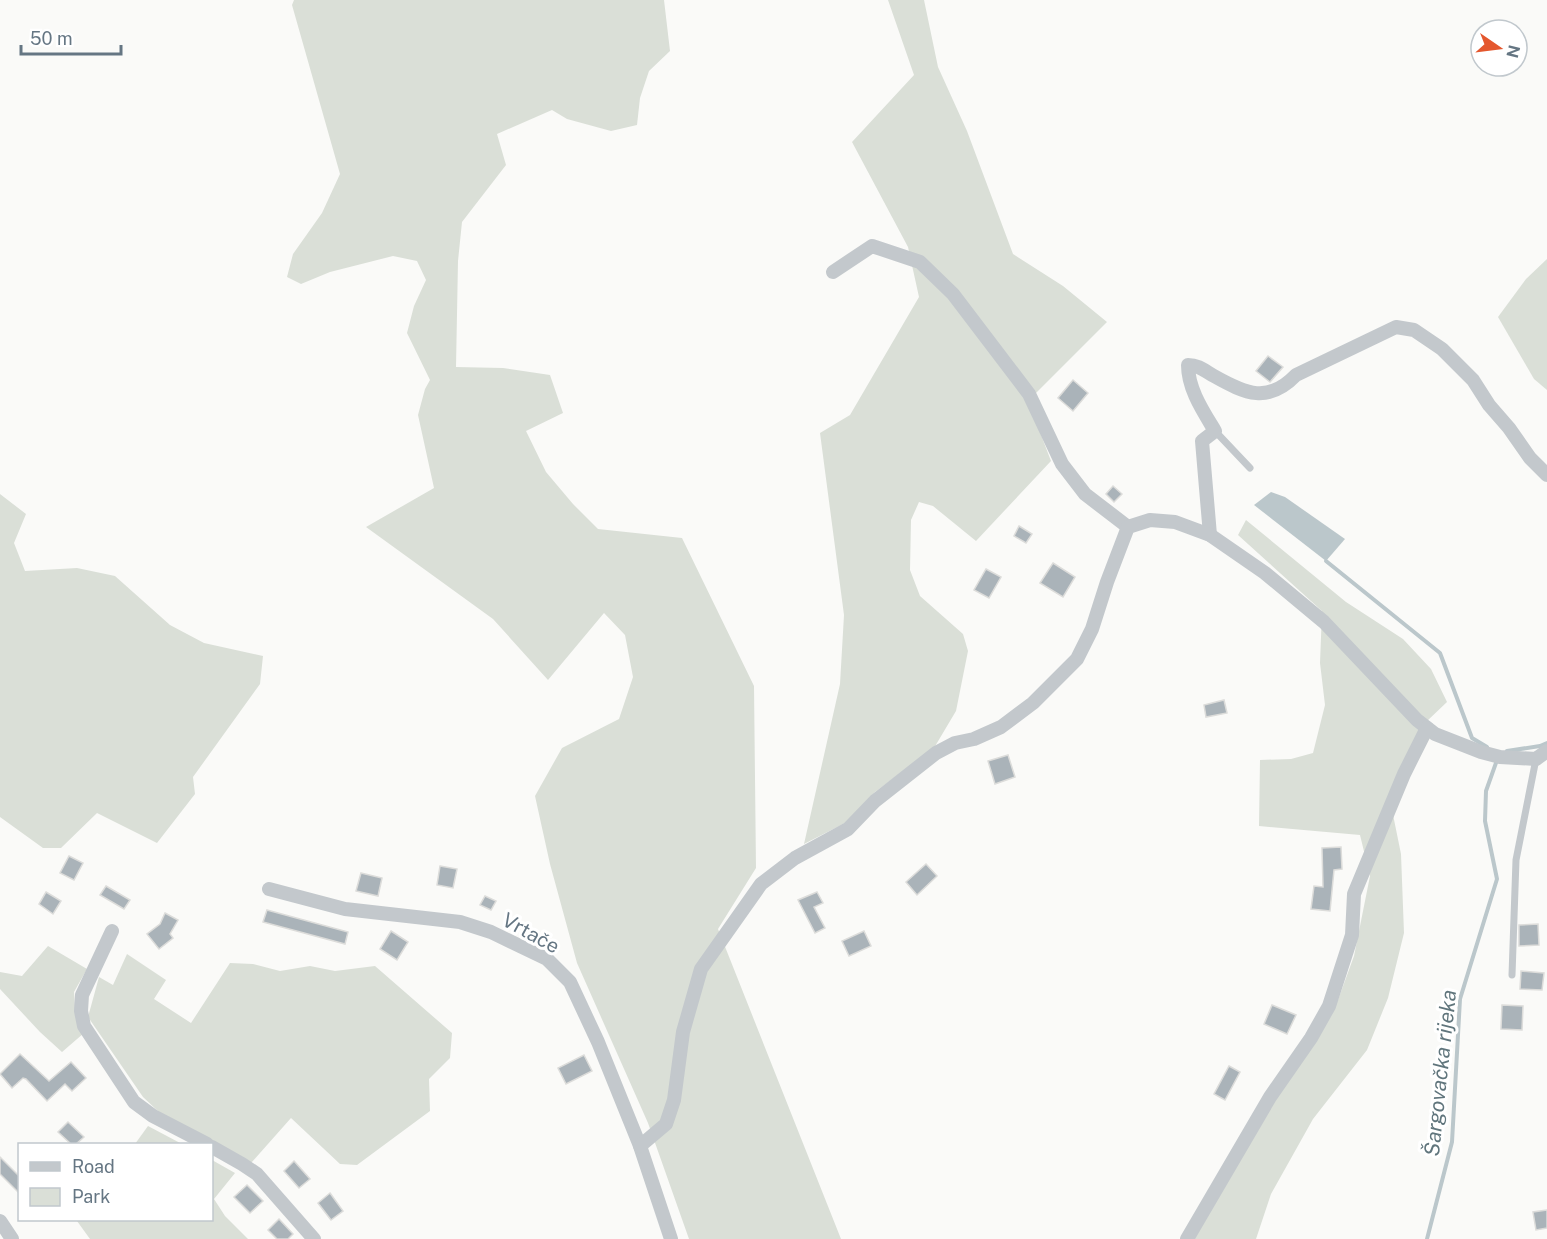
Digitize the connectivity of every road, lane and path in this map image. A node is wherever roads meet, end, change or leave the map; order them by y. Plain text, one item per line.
1 (832, 272) dead end
2 (1215, 431) junction
3 (1250, 468) dead end
4 (1547, 475) edge
5 (1128, 527) junction
6 (1210, 535) junction
7 (1427, 728) junction
8 (1541, 755) edge
9 (269, 889) dead end
10 (112, 931) dead end
11 (1512, 975) dead end
12 (205, 1143) edge
13 (640, 1146) junction
14 (213, 1148) edge
15 (0, 1221) edge
16 (12, 1239) edge
17 (314, 1239) edge
18 (671, 1239) edge
19 (1187, 1239) edge

1 - 5 street
2 - 3 lane
2 - 4 street
2 - 6 street
5 - 6 street
5 - 13 street
6 - 7 street
7 - 8 street
7 - 19 street
8 - 11 lane
9 - 13 street, Vrtače
10 - 12 street
13 - 18 street, Vrtače
14 - 17 street
15 - 16 street

